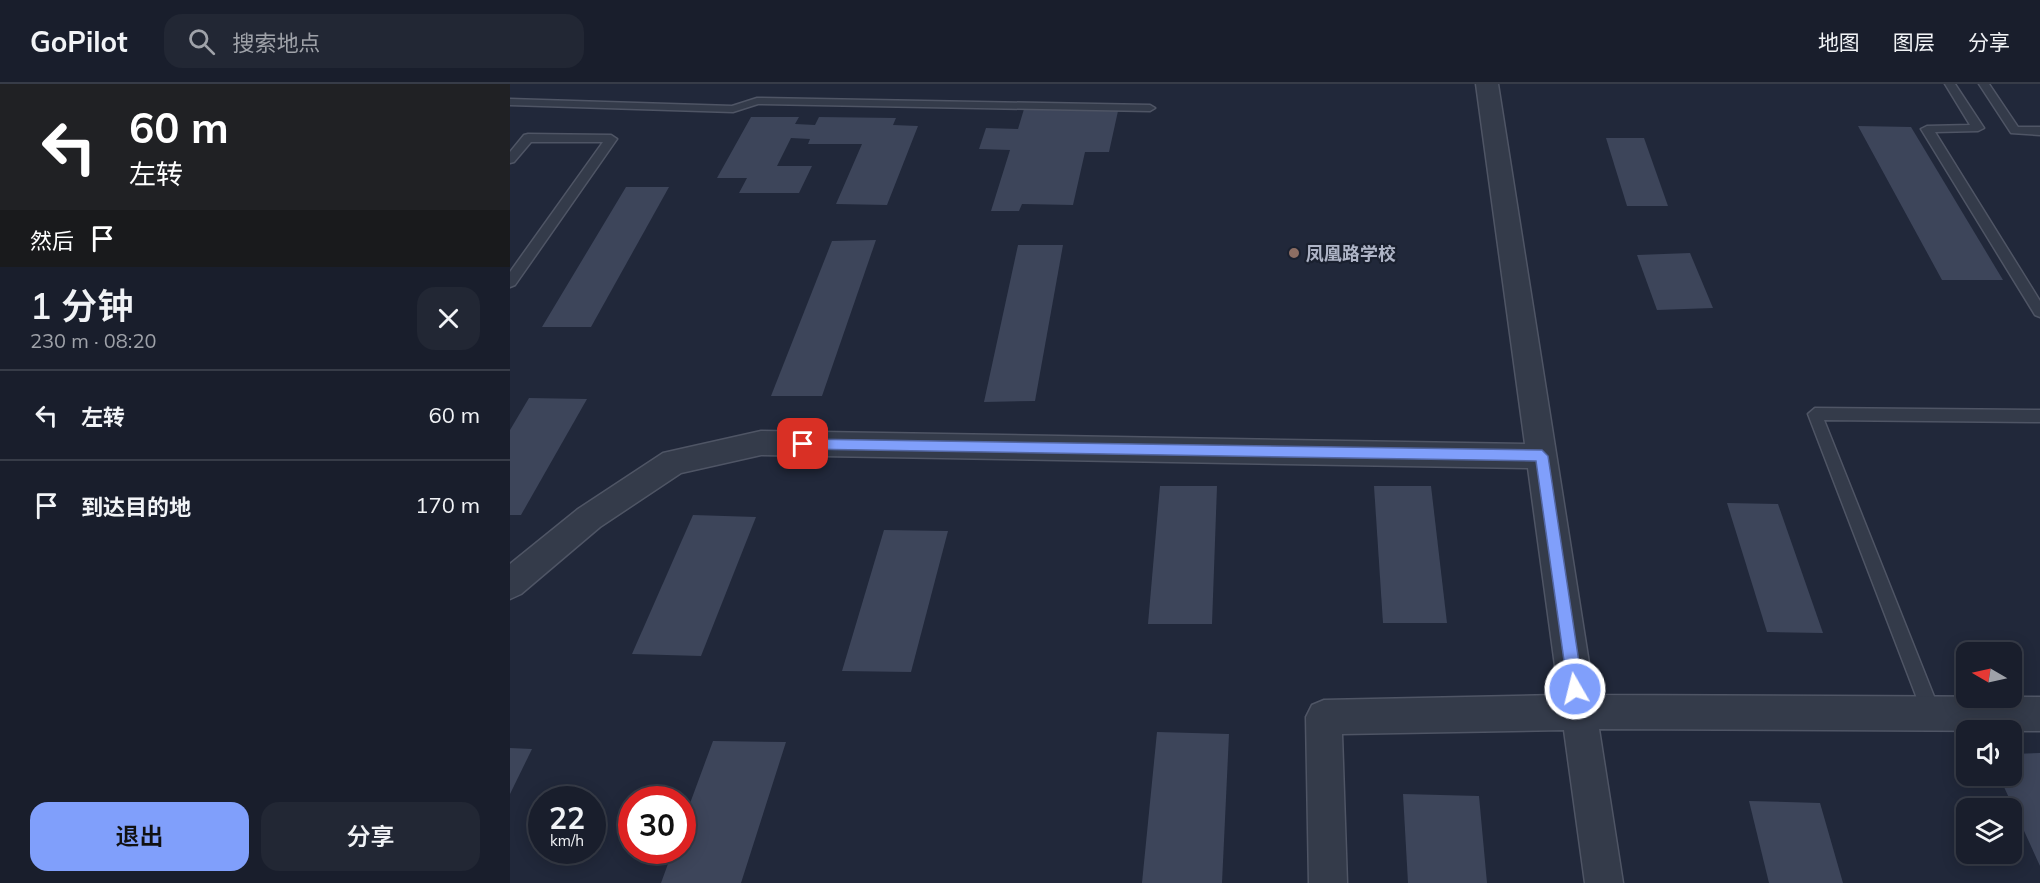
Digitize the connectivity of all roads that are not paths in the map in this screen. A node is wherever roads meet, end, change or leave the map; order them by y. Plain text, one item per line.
1 (1487, 84) edge
2 (1950, 84) edge
3 (1984, 84) edge
4 (510, 102) edge
5 (1150, 108) dead end
6 (2040, 131) edge
7 (510, 159) edge
8 (510, 282) edge
9 (2040, 312) edge
10 (2040, 416) edge
11 (1542, 456) junction
12 (510, 584) edge
13 (1579, 712) junction
14 (1932, 714) junction
15 (2040, 714) edge
16 (1328, 883) edge
17 (1604, 883) edge

1 - 11 street
2 - 9 lane
3 - 6 lane
4 - 5 lane
7 - 8 lane
10 - 14 lane
11 - 12 street
11 - 13 street
13 - 14 street
13 - 16 street
13 - 17 street
14 - 15 street

